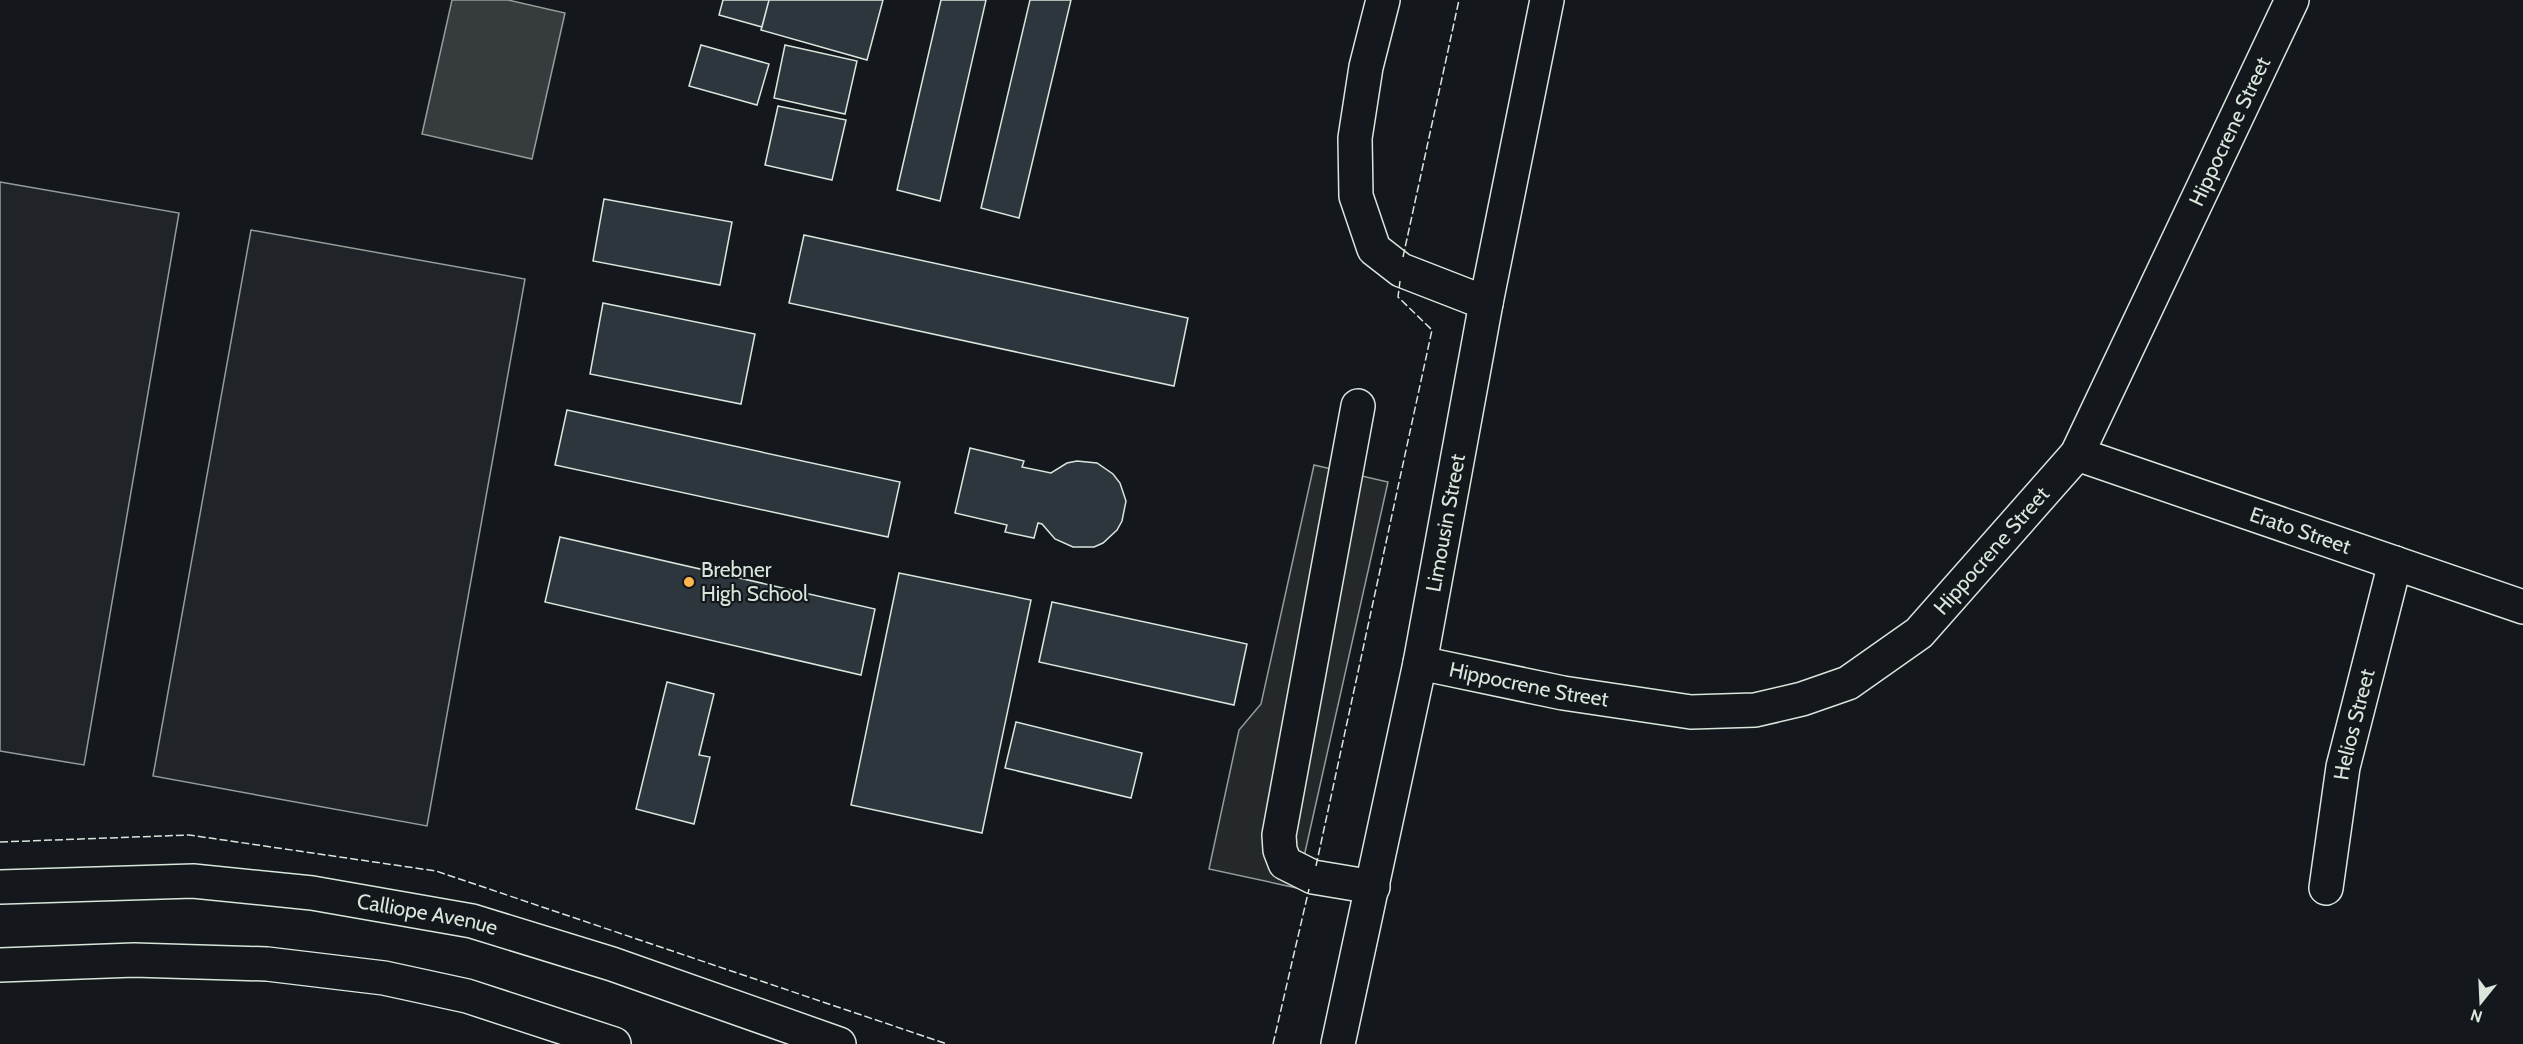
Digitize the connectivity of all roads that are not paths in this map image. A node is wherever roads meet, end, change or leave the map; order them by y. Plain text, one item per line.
1 (1383, 0) edge
2 (1547, 0) edge
3 (2292, 0) edge
4 (1486, 303) junction
5 (1358, 405) dead end
6 (2077, 454) junction
7 (2396, 563) junction
8 (2523, 607) edge
9 (1420, 663) junction
10 (0, 887) edge
11 (1373, 887) junction
12 (2326, 888) dead end
13 (0, 965) edge
14 (614, 1044) edge
15 (839, 1044) edge
16 (1338, 1044) edge

1 - 4 street
2 - 4 street, Limousin Street
3 - 6 street, Hippocrene Street
4 - 9 street, Limousin Street
5 - 11 street
6 - 7 street, Erato Street
6 - 9 street, Hippocrene Street
7 - 8 street, Erato Street
7 - 12 street, Helios Street
9 - 11 street, Limousin Street
10 - 15 street, Calliope Avenue
11 - 16 street, Limousin Street
13 - 14 street

